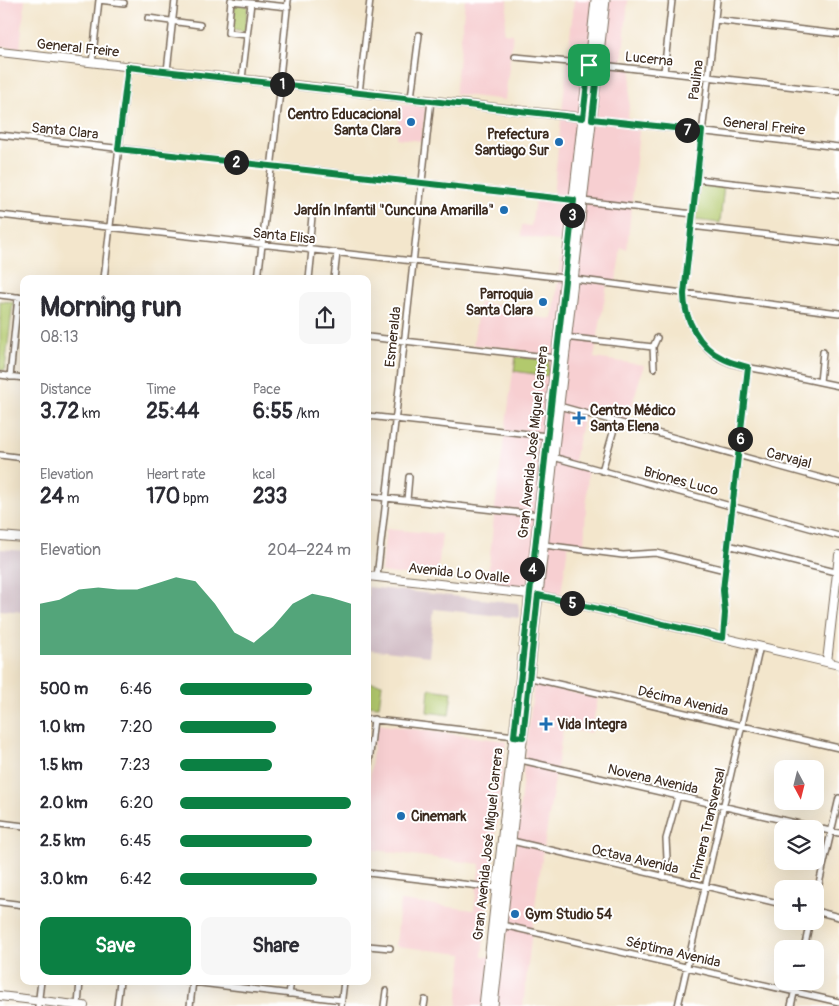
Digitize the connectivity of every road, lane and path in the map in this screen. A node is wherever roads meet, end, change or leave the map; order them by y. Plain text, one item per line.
1 (99, 0) edge
2 (175, 0) edge
3 (231, 0) edge
4 (288, 0) edge
5 (370, 0) edge
6 (596, 0) edge
7 (605, 0) edge
8 (672, 0) edge
9 (717, 0) edge
10 (124, 3) dead end
11 (251, 3) junction
12 (288, 7) junction
13 (148, 18) dead end
14 (715, 20) junction
15 (173, 22) junction
16 (200, 25) dead end
17 (839, 34) edge
18 (247, 35) junction
19 (419, 36) dead end
20 (0, 52) edge
21 (515, 58) dead end
22 (92, 63) junction
23 (593, 65) junction
24 (128, 67) junction
25 (167, 71) junction
26 (664, 72) junction
27 (708, 77) junction
28 (242, 79) junction
29 (280, 84) junction
30 (359, 92) junction
31 (839, 92) edge
32 (411, 98) junction
33 (431, 100) junction
34 (587, 118) junction
35 (702, 131) junction
36 (0, 135) edge
37 (839, 147) edge
38 (118, 149) junction
39 (271, 166) junction
40 (696, 179) junction
41 (421, 182) junction
42 (839, 195) edge
43 (578, 201) junction
44 (693, 214) junction
45 (0, 215) edge
46 (312, 216) dead end
47 (691, 226) junction
48 (110, 228) junction
49 (839, 243) edge
50 (262, 245) junction
51 (310, 250) junction
52 (337, 253) junction
53 (413, 262) junction
54 (104, 275) edge
55 (258, 275) edge
56 (309, 275) edge
57 (334, 275) edge
58 (571, 277) junction
59 (684, 294) junction
60 (0, 295) edge
61 (20, 298) edge
62 (20, 305) edge
63 (839, 313) edge
64 (371, 337) edge
65 (563, 337) junction
66 (657, 338) dead end
67 (405, 341) junction
68 (653, 347) junction
69 (823, 352) dead end
70 (556, 358) junction
71 (748, 367) junction
72 (654, 368) dead end
73 (0, 376) edge
74 (10, 376) junction
75 (20, 377) edge
76 (820, 382) junction
77 (839, 386) edge
78 (559, 406) junction
79 (371, 416) edge
80 (396, 420) junction
81 (616, 422) junction
82 (547, 436) junction
83 (0, 455) edge
84 (738, 456) junction
85 (549, 457) junction
86 (20, 458) edge
87 (602, 470) junction
88 (409, 477) dead end
89 (839, 483) edge
90 (371, 496) edge
91 (386, 498) junction
92 (406, 500) junction
93 (732, 506) junction
94 (538, 515) junction
95 (546, 524) junction
96 (839, 536) edge
97 (1, 537) edge
98 (20, 538) edge
99 (544, 545) junction
100 (728, 545) junction
101 (839, 555) edge
102 (725, 570) junction
103 (838, 572) edge
104 (371, 576) edge
105 (377, 577) junction
106 (534, 594) junction
107 (723, 638) junction
108 (760, 646) junction
109 (827, 662) junction
110 (839, 665) edge
111 (526, 677) junction
112 (374, 719) joint
113 (742, 726) junction
114 (519, 737) junction
115 (371, 746) edge
116 (839, 748) edge
117 (521, 760) junction
118 (678, 796) junction
119 (839, 798) edge
120 (724, 806) junction
121 (0, 823) edge
122 (20, 826) edge
123 (831, 831) junction
124 (839, 833) edge
125 (512, 841) junction
126 (371, 873) edge
127 (663, 877) junction
128 (820, 880) edge
129 (705, 887) junction
130 (497, 888) junction
131 (0, 902) edge
132 (774, 902) edge
133 (20, 904) edge
134 (824, 913) edge
135 (494, 916) junction
136 (839, 917) edge
137 (502, 925) junction
138 (371, 946) edge
139 (390, 948) dead end
140 (687, 967) junction
141 (40, 985) edge
142 (80, 985) edge
143 (120, 985) edge
144 (193, 985) edge
145 (218, 985) edge
146 (290, 985) edge
147 (344, 985) edge
148 (242, 988) joint
149 (386, 990) dead end
150 (794, 992) junction
151 (289, 994) junction
152 (0, 996) edge
153 (839, 1002) edge
154 (38, 1003) edge
155 (342, 1003) edge
156 (81, 1006) edge
157 (117, 1006) edge
158 (190, 1006) edge
159 (384, 1006) edge
160 (484, 1006) edge
161 (494, 1006) edge
162 (678, 1006) edge
163 (791, 1006) edge

1 - 10 street
1 - 22 street
2 - 15 street
3 - 11 street
3 - 18 street
4 - 12 street
5 - 30 street
6 - 23 main road, Gran Avenida José Miguel Carrera
7 - 23 main road, Gran Avenida José Miguel Carrera
8 - 26 street
9 - 14 street, Paulina
11 - 12 street
11 - 18 street
12 - 29 street
13 - 15 street
14 - 17 street
14 - 27 street, Paulina
15 - 16 street
15 - 25 street
18 - 28 street
19 - 32 street
20 - 22 street, General Freire
21 - 23 street, Lucerna
22 - 24 street, General Freire
23 - 26 street, Lucerna
23 - 34 main road, Gran Avenida José Miguel Carrera
24 - 25 street, General Freire
24 - 38 street
25 - 28 street, General Freire
26 - 27 street, Lucerna
27 - 31 street, Lucerna
27 - 35 street, Paulina
28 - 29 street, General Freire
29 - 30 street, General Freire
29 - 39 street
30 - 32 street, General Freire
32 - 33 street, General Freire
33 - 34 street, General Freire
33 - 41 street, Esmeralda
34 - 35 street, General Freire
34 - 43 main road, Gran Avenida José Miguel Carrera
35 - 37 street, General Freire
35 - 40 street, Paulina
36 - 38 street, Santa Clara
38 - 39 street, Santa Clara
38 - 48 street
39 - 41 street, Santa Clara
39 - 50 street
40 - 42 street
40 - 44 street, Paulina
41 - 43 street, Santa Clara
41 - 53 street, Esmeralda
43 - 44 street, Santa Clara
43 - 58 main road, Gran Avenida José Miguel Carrera
44 - 47 street, Paulina
45 - 48 street, Santa Elisa
46 - 51 street
47 - 49 street
47 - 59 street, Paulina
48 - 50 street, Santa Elisa
48 - 54 street
50 - 51 street, Santa Elisa
50 - 55 street
51 - 52 street, Santa Elisa
51 - 56 street
52 - 53 street, Santa Elisa
52 - 57 street
53 - 58 street, Santa Elisa
53 - 67 street, Esmeralda
58 - 59 street, Santa Elisa
58 - 65 main road, Gran Avenida José Miguel Carrera
59 - 63 street, Santa Elisa
59 - 71 street, Paulina
60 - 61 street
62 - 74 street
64 - 67 street
65 - 68 street
65 - 70 main road, Gran Avenida José Miguel Carrera
65 - 78 main road, Gran Avenida José Miguel Carrera
66 - 68 street
67 - 70 street
67 - 80 street, Esmeralda
68 - 72 street
69 - 76 street
70 - 82 main road, Gran Avenida José Miguel Carrera
71 - 76 street, Paulina
71 - 84 street
73 - 74 street
74 - 75 street
76 - 77 street, Paulina
78 - 81 street, Carvajal
78 - 85 main road, Gran Avenida José Miguel Carrera
79 - 80 street
80 - 82 street
80 - 91 street, Esmeralda
81 - 84 street, Carvajal
81 - 87 street
82 - 85 main road, Gran Avenida José Miguel Carrera
83 - 86 street
84 - 89 street, Carvajal
84 - 93 street
85 - 87 street, Briones Luco
85 - 94 main road, Gran Avenida José Miguel Carrera
85 - 95 main road, Gran Avenida José Miguel Carrera
87 - 93 street, Briones Luco
88 - 92 street
90 - 91 street
91 - 92 street
91 - 105 street, Esmeralda
92 - 94 street
93 - 96 street, Briones Luco
93 - 100 street
94 - 95 main road
94 - 106 main road, Gran Avenida José Miguel Carrera
95 - 99 main road, Gran Avenida José Miguel Carrera
97 - 98 street
99 - 102 street
99 - 106 main road, Gran Avenida José Miguel Carrera
100 - 102 street
100 - 103 street
101 - 103 street
102 - 107 street
103 - 109 street
104 - 105 street, Avenida Lo Ovalle
105 - 106 street, Avenida Lo Ovalle
106 - 107 street, Avenida Lo Ovalle
106 - 111 main road, Gran Avenida José Miguel Carrera
107 - 108 street, Avenida Lo Ovalle
108 - 109 street, Avenida Lo Ovalle
108 - 113 street, Primera Transversal
109 - 110 street, Avenida Lo Ovalle
111 - 113 street, Décima Avenida
111 - 114 main road, Gran Avenida José Miguel Carrera
112 - 114 street
112 - 115 street
113 - 116 street, Décima Avenida
113 - 120 street, Primera Transversal
114 - 117 main road, Gran Avenida José Miguel Carrera
114 - 130 main road, Gran Avenida José Miguel Carrera
117 - 118 street, Novena Avenida
117 - 125 main road, Gran Avenida José Miguel Carrera
118 - 120 street, Novena Avenida
118 - 127 street
119 - 123 street
120 - 123 street, Novena Avenida
120 - 129 street, Primera Transversal
121 - 122 street
123 - 124 street, Novena Avenida
123 - 128 street
125 - 127 street, Octava Avenida
125 - 137 main road, Gran Avenida José Miguel Carrera
126 - 130 street
127 - 129 street, Octava Avenida
129 - 132 street, Octava Avenida
129 - 140 street, Primera Transversal
130 - 135 main road, Gran Avenida José Miguel Carrera
131 - 133 street
134 - 136 street
135 - 137 main road
135 - 160 main road, Gran Avenida José Miguel Carrera
137 - 140 street, Séptima Avenida
137 - 161 main road, Gran Avenida José Miguel Carrera
138 - 139 street
140 - 150 street, Séptima Avenida
140 - 162 street, Primera Transversal
141 - 154 street
142 - 156 street
143 - 157 street
144 - 158 street
145 - 148 street
146 - 151 street
147 - 155 street
148 - 151 street
149 - 159 street
150 - 153 street, Séptima Avenida
150 - 163 street
151 - 155 street
152 - 154 street
154 - 156 street

